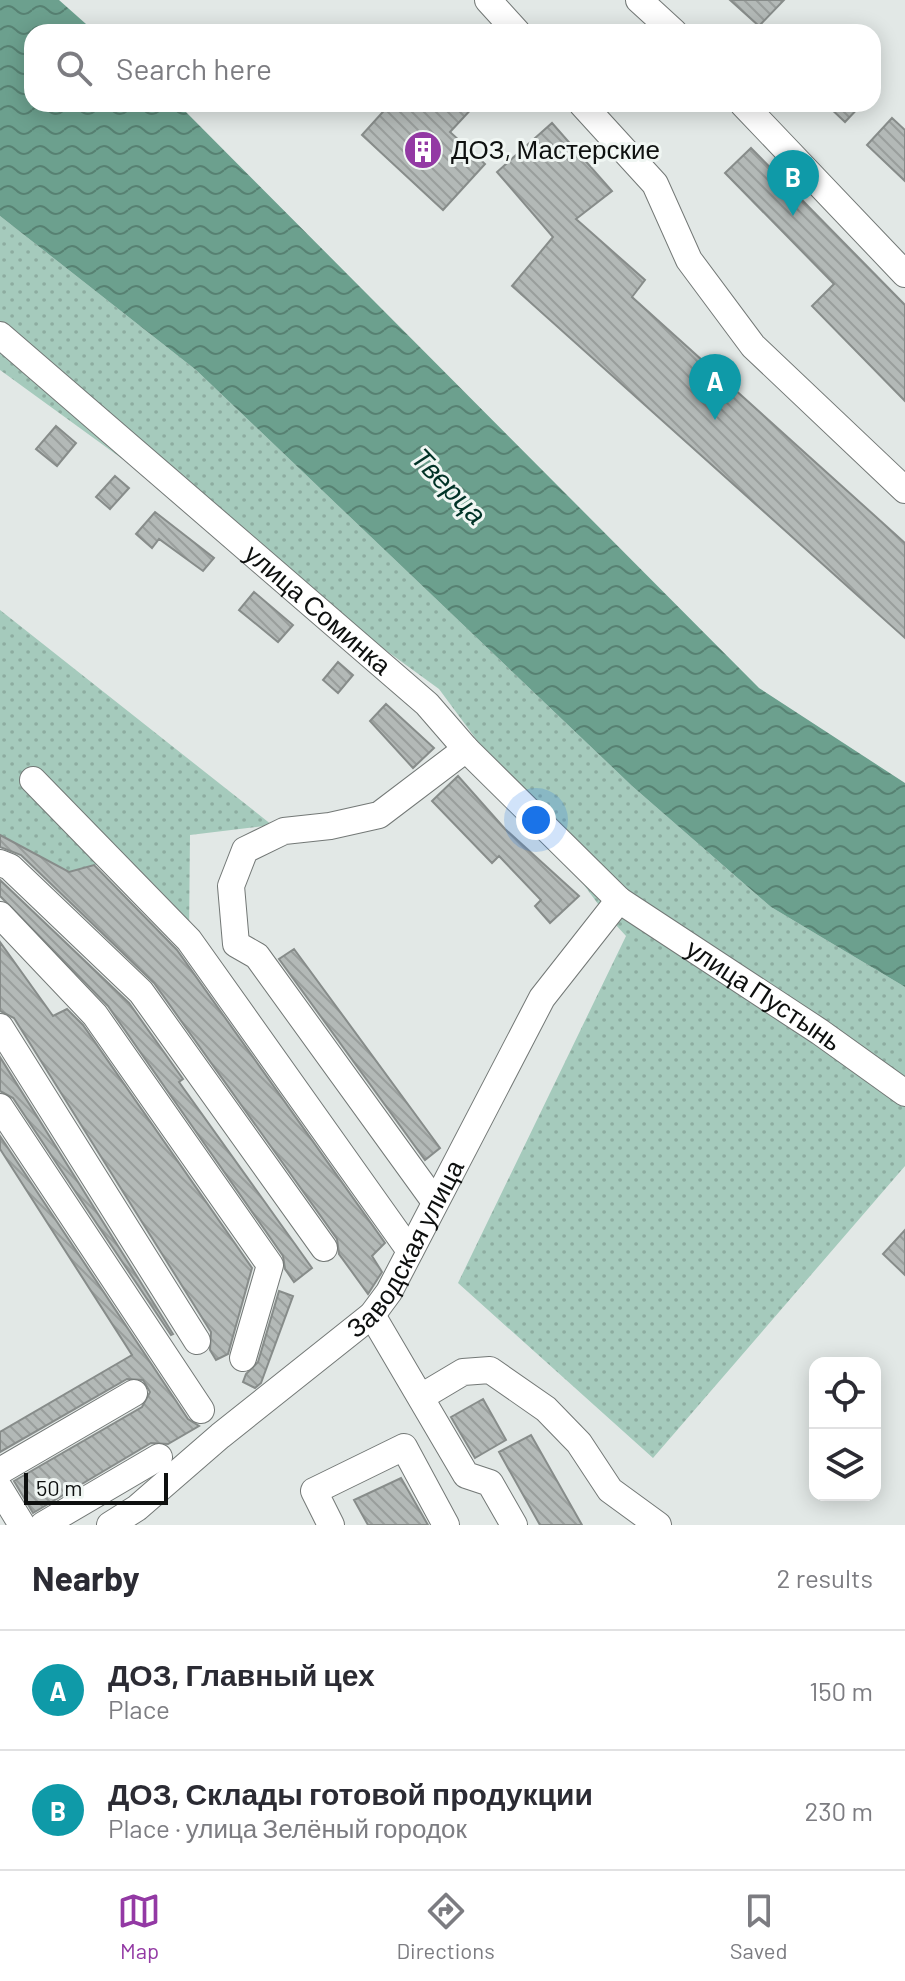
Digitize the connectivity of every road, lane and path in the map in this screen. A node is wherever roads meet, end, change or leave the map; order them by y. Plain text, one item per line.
1 (488, 0) edge
2 (639, 0) edge
3 (510, 24) edge
4 (665, 24) edge
5 (589, 112) edge
6 (751, 112) edge
7 (905, 274) edge
8 (0, 335) edge
9 (905, 490) edge
10 (466, 749) junction
11 (33, 780) dead end
12 (0, 863) edge
13 (619, 900) junction
14 (0, 915) edge
15 (0, 1027) edge
16 (905, 1093) edge
17 (0, 1107) edge
18 (435, 1202) junction
19 (324, 1248) dead end
20 (410, 1251) junction
21 (372, 1315) junction
22 (197, 1341) dead end
23 (243, 1358) dead end
24 (134, 1393) dead end
25 (421, 1397) junction
26 (201, 1410) dead end
27 (159, 1457) dead end
28 (0, 1471) edge
29 (0, 1489) edge
30 (610, 1490) junction
31 (22, 1525) edge
32 (43, 1525) edge
33 (110, 1525) edge
34 (331, 1525) edge
35 (446, 1525) edge
36 (514, 1525) edge
37 (632, 1525) edge
38 (658, 1525) edge

1 - 3 street
2 - 4 street
5 - 9 street
6 - 7 street
8 - 10 street, улица Соминка
10 - 13 street, улица Соминка
10 - 18 street
11 - 20 street
12 - 19 street
13 - 16 street, улица Пустынь
13 - 18 street, Заводская улица
14 - 23 street
15 - 22 street
17 - 26 street
18 - 20 street, Заводская улица
20 - 21 street, Заводская улица
21 - 25 street
21 - 33 street, Заводская улица
24 - 28 street
25 - 30 street
25 - 36 street
27 - 32 street
29 - 31 street
30 - 37 street
30 - 38 street
34 - 35 street

